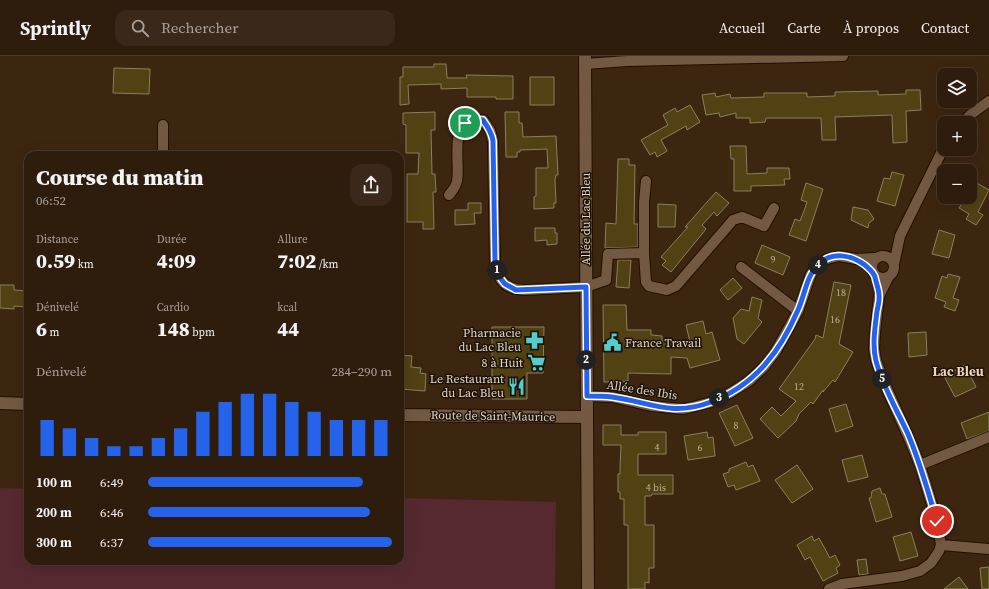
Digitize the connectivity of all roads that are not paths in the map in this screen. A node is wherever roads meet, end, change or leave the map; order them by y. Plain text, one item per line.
1 (843, 56) edge
2 (585, 60) edge
3 (989, 101) edge
4 (969, 116) edge
5 (163, 125) dead end
6 (163, 151) edge
7 (940, 156) edge
8 (646, 181) dead end
9 (449, 196) dead end
10 (774, 208) dead end
11 (900, 236) junction
12 (644, 253) junction
13 (879, 257) junction
14 (856, 259) junction
15 (894, 264) junction
16 (741, 266) dead end
17 (873, 272) junction
18 (889, 276) junction
19 (586, 287) junction
20 (880, 296) junction
21 (798, 311) junction
22 (587, 396) junction
23 (0, 404) edge
24 (24, 404) edge
25 (404, 415) edge
26 (587, 417) junction
27 (989, 437) edge
28 (920, 465) junction
29 (941, 545) junction
30 (989, 548) edge
31 (588, 589) edge
32 (829, 589) edge

1 - 2 street
2 - 19 street, Allée du Lac Bleu
3 - 4 street
5 - 6 street
7 - 11 street
8 - 12 street
9 - 19 street
10 - 12 street
11 - 13 street
11 - 15 street
12 - 19 street
13 - 14 street, Allée des Ibis
13 - 15 street
13 - 17 street
14 - 17 street
14 - 21 street, Allée des Ibis
15 - 18 street
16 - 21 street
17 - 18 street
17 - 20 street
18 - 20 street
19 - 22 street, Allée du Lac Bleu
20 - 28 street
21 - 22 street, Allée des Ibis
22 - 26 street, Allée du Lac Bleu
23 - 24 street
25 - 26 street, Route de Saint-Maurice
26 - 31 street, Allée du Lac Bleu
27 - 28 street
28 - 29 street
29 - 30 street
29 - 32 street

